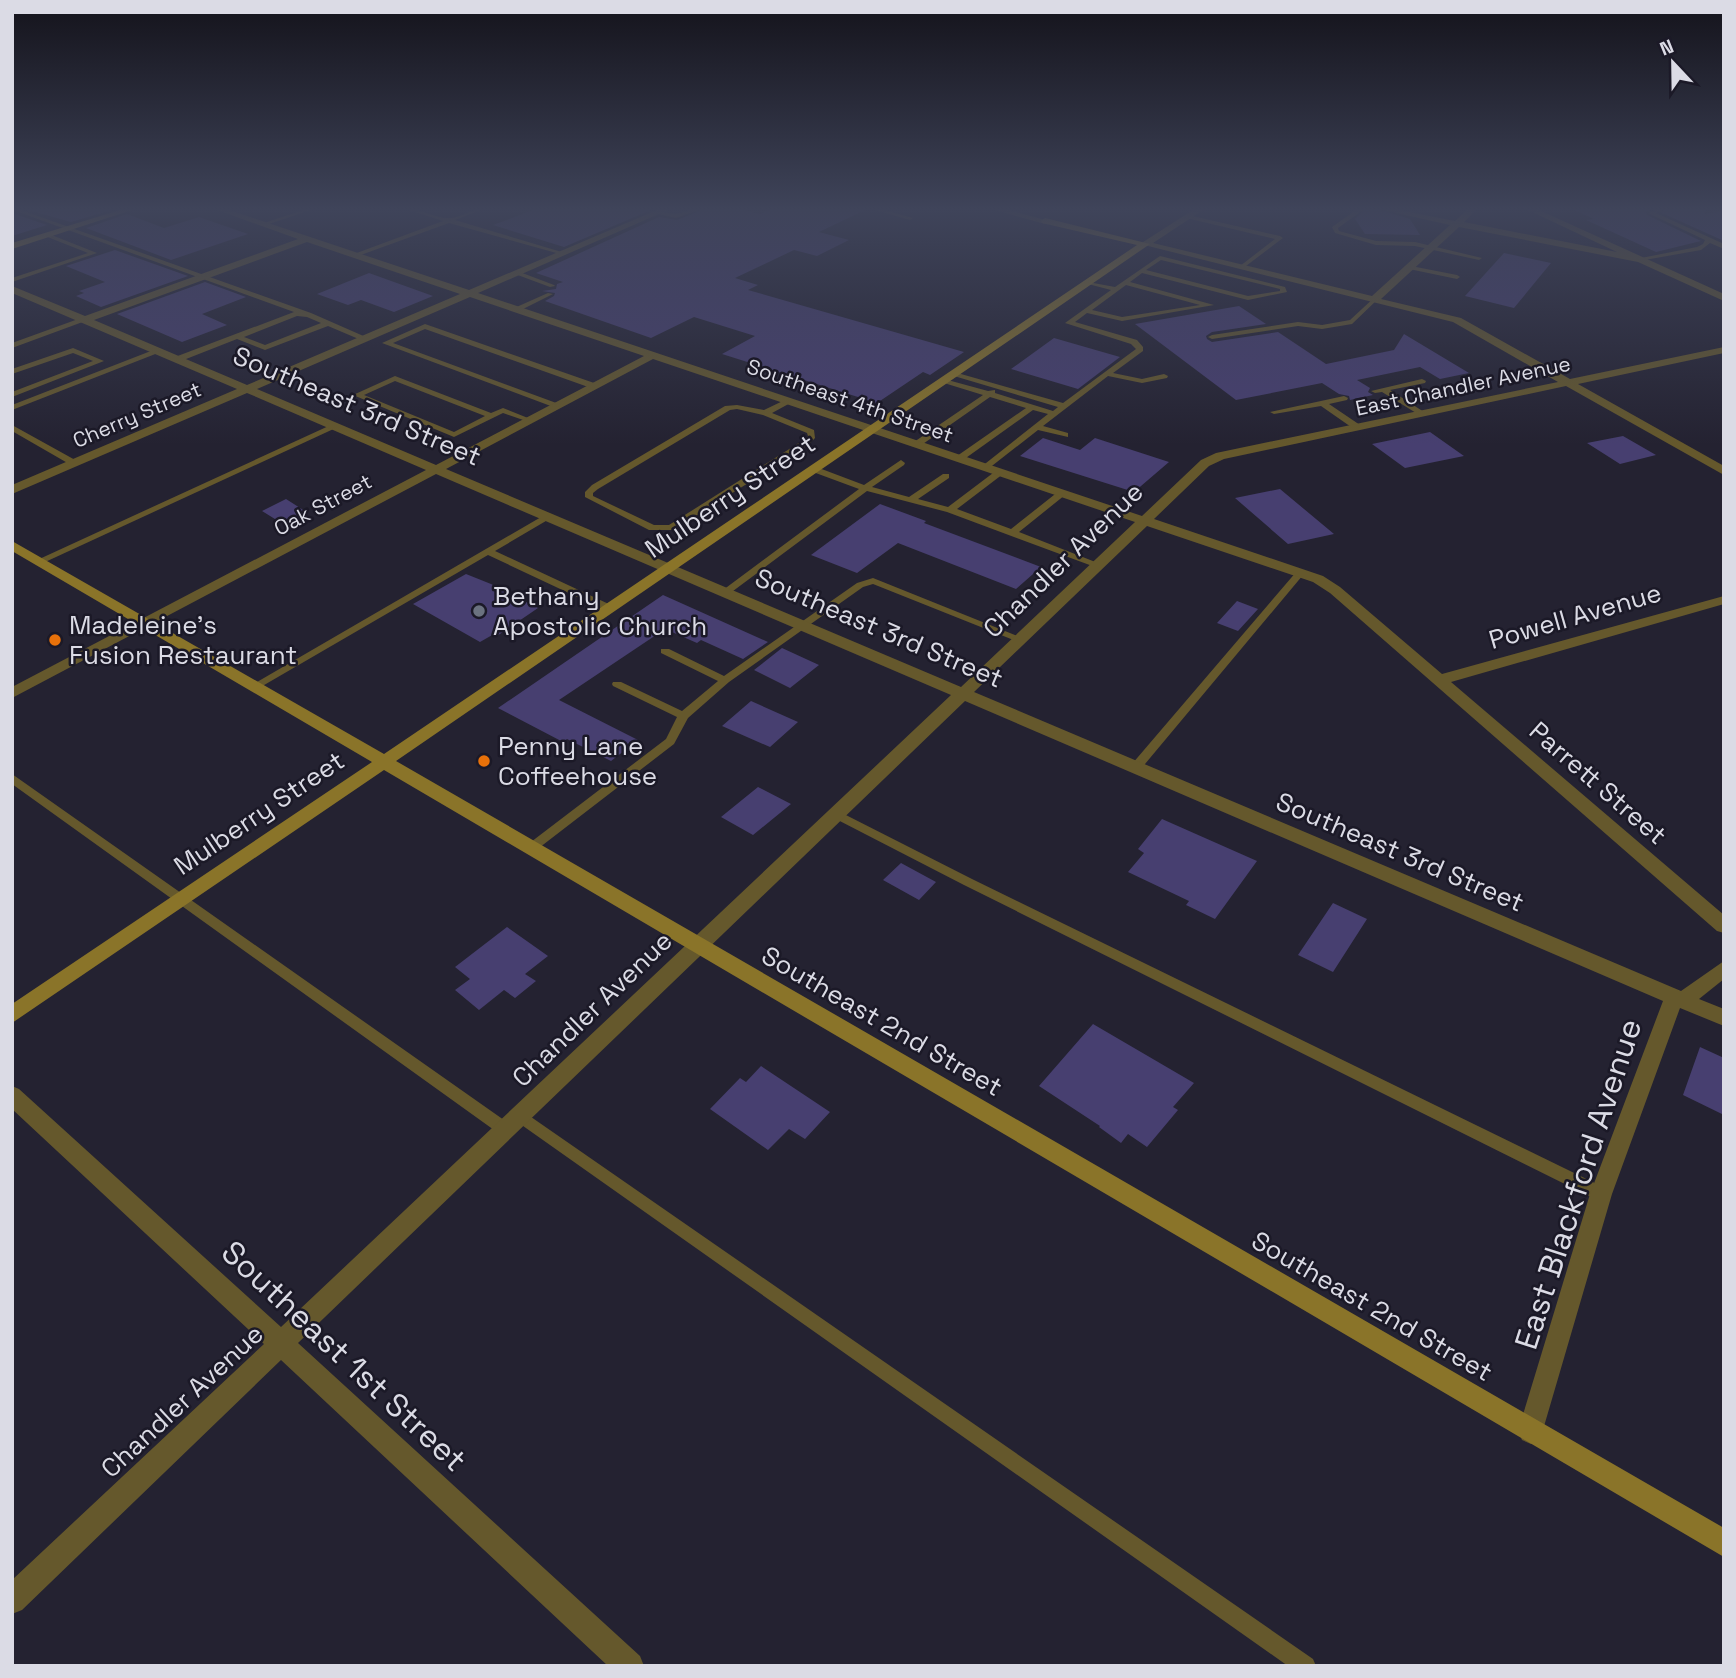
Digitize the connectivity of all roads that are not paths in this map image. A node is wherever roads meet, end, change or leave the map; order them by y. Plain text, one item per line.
1 (170, 288) edge
2 (233, 288) edge
3 (455, 288) edge
4 (480, 288) edge
5 (548, 288) edge
6 (1082, 288) edge
7 (1113, 288) edge
8 (1146, 288) edge
9 (1210, 288) edge
10 (1283, 288) edge
11 (1334, 288) edge
12 (1387, 288) edge
13 (1703, 288) edge
14 (12, 289) edge
15 (1116, 289) joint
16 (469, 293) junction
17 (1376, 298) junction
18 (1724, 298) edge
19 (516, 309) junction
20 (1087, 311) junction
21 (308, 315) junction
22 (85, 320) junction
23 (328, 323) junction
24 (383, 330) junction
25 (236, 336) junction
26 (401, 337) junction
27 (1212, 337) dead end
28 (364, 338) junction
29 (12, 346) edge
30 (1724, 350) edge
31 (159, 351) junction
32 (653, 355) junction
33 (178, 359) junction
34 (12, 372) edge
35 (1108, 374) junction
36 (1164, 376) dead end
37 (952, 378) junction
38 (1422, 381) dead end
39 (1570, 383) junction
40 (594, 386) junction
41 (999, 387) junction
42 (247, 388) junction
43 (989, 394) junction
44 (12, 395) edge
45 (1344, 398) dead end
46 (790, 401) junction
47 (1322, 403) junction
48 (556, 406) junction
49 (1064, 406) junction
50 (1032, 407) junction
51 (12, 408) edge
52 (1273, 412) dead end
53 (765, 413) junction
54 (1055, 414) junction
55 (1421, 414) junction
56 (492, 416) junction
57 (529, 421) junction
58 (336, 426) junction
59 (12, 427) edge
60 (1038, 427) junction
61 (1357, 427) junction
62 (876, 430) junction
63 (1065, 435) dead end
64 (917, 444) junction
65 (960, 458) junction
66 (1210, 459) joint
67 (74, 463) junction
68 (901, 463) dead end
69 (985, 467) junction
70 (437, 469) junction
71 (816, 470) junction
72 (1724, 471) edge
73 (1000, 472) junction
74 (946, 476) dead end
75 (865, 488) junction
76 (12, 490) edge
77 (1062, 493) junction
78 (911, 500) junction
79 (950, 510) junction
80 (548, 516) junction
81 (1144, 520) junction
82 (1012, 533) junction
83 (12, 545) edge
84 (487, 551) junction
85 (40, 561) junction
86 (1098, 565) junction
87 (671, 568) junction
88 (1300, 573) junction
89 (726, 592) junction
90 (1724, 600) edge
91 (609, 608) junction
92 (145, 623) junction
93 (804, 625) junction
94 (1020, 639) junction
95 (665, 651) dead end
96 (725, 680) junction
97 (1438, 680) junction
98 (617, 684) dead end
99 (255, 686) junction
100 (12, 692) edge
101 (964, 693) junction
102 (683, 716) junction
103 (382, 761) junction
104 (1136, 767) junction
105 (12, 778) edge
106 (836, 814) junction
107 (531, 848) junction
108 (182, 898) junction
109 (1724, 926) edge
110 (698, 946) junction
111 (1724, 968) edge
112 (1678, 999) junction
113 (12, 1015) edge
114 (1724, 1018) edge
115 (12, 1095) edge
116 (514, 1123) junction
117 (1601, 1194) junction
118 (283, 1345) junction
119 (1531, 1431) junction
120 (1724, 1543) edge
121 (12, 1600) edge
122 (630, 1666) edge
123 (1306, 1666) edge

1 - 22 street
2 - 21 lane
3 - 16 street, Southeast 4th Street
4 - 16 street, Cherry Street
5 - 19 lane
6 - 37 street, Mulberry Street
7 - 15 lane
8 - 20 lane
9 - 10 lane
11 - 17 street
12 - 17 street
13 - 18 street
14 - 22 street, Southeast 3rd Street
15 - 20 lane
16 - 19 street, Southeast 4th Street
16 - 24 street, Cherry Street
17 - 27 lane
17 - 39 street
19 - 32 street, Southeast 4th Street
20 - 35 lane
21 - 23 lane
21 - 25 lane
22 - 29 lane
22 - 31 street, Southeast 3rd Street
23 - 25 lane
23 - 28 lane
24 - 26 lane
24 - 28 street, Cherry Street
25 - 33 lane
26 - 40 lane
26 - 48 lane
28 - 42 street, Cherry Street
30 - 39 street, East Chandler Avenue
31 - 33 street, Southeast 3rd Street
31 - 51 lane
32 - 40 street, Oak Street
32 - 46 street, Southeast 4th Street
33 - 42 street, Southeast 3rd Street
34 - 44 lane
35 - 36 lane
35 - 49 lane
37 - 41 lane
37 - 43 lane
37 - 62 street, Mulberry Street
38 - 55 lane
39 - 55 street, East Chandler Avenue
39 - 72 street
40 - 48 street, Oak Street
41 - 43 lane
41 - 49 lane
42 - 58 street, Southeast 3rd Street
42 - 67 street, Cherry Street
43 - 50 lane
43 - 64 lane
45 - 47 lane
46 - 53 lane
46 - 62 street, Southeast 4th Street
47 - 52 lane
47 - 61 lane
48 - 57 street, Oak Street
49 - 54 lane
50 - 54 lane
50 - 65 lane
53 - 53 lane
54 - 60 lane
55 - 61 street, East Chandler Avenue
56 - 56 lane
56 - 57 lane
57 - 70 street, Oak Street
58 - 70 street, Southeast 3rd Street
58 - 85 lane
59 - 67 lane
60 - 63 lane
60 - 69 lane
61 - 66 street, East Chandler Avenue
62 - 64 street, Southeast 4th Street
62 - 71 street, Mulberry Street
64 - 65 street, Southeast 4th Street
65 - 69 street, Southeast 4th Street
66 - 81 street, Chandler Avenue
67 - 76 street, Cherry Street
68 - 75 lane
69 - 73 street, Southeast 4th Street
70 - 80 street, Southeast 3rd Street
70 - 92 street, Oak Street
71 - 75 lane
71 - 87 street, Mulberry Street
73 - 77 street, Southeast 4th Street
73 - 79 lane
74 - 78 lane
75 - 78 lane
75 - 89 lane
77 - 81 street, Southeast 4th Street
77 - 82 lane
78 - 79 lane
79 - 82 lane
80 - 84 lane
80 - 87 street, Southeast 3rd Street
81 - 86 street, Chandler Avenue
81 - 88 street, Southeast 4th Street
82 - 86 lane
83 - 85 street, Southeast 2nd Street
84 - 91 lane
84 - 99 lane
85 - 92 street, Southeast 2nd Street
86 - 94 street, Chandler Avenue
87 - 89 street, Southeast 3rd Street
87 - 91 street, Mulberry Street
88 - 97 street, Southeast 4th Street
88 - 104 lane
89 - 93 street, Southeast 3rd Street
90 - 97 street, Powell Avenue
91 - 103 street, Mulberry Street
92 - 99 street, Southeast 2nd Street
92 - 100 street, Oak Street
93 - 94 lane
93 - 96 lane
93 - 101 street, Southeast 3rd Street
94 - 101 street, Chandler Avenue
95 - 96 lane
96 - 102 lane
97 - 109 street, Parrett Street
98 - 102 lane
99 - 103 street, Southeast 2nd Street
101 - 104 street, Southeast 3rd Street
101 - 106 street, Chandler Avenue
102 - 107 lane
103 - 107 street, Southeast 2nd Street
103 - 108 street, Mulberry Street
104 - 112 street, Southeast 3rd Street
105 - 108 lane
106 - 110 street, Chandler Avenue
106 - 117 lane
107 - 110 street, Southeast 2nd Street
108 - 113 street, Mulberry Street
108 - 116 lane
110 - 116 street, Chandler Avenue
110 - 119 street, Southeast 2nd Street
111 - 112 street
112 - 114 street, Southeast 3rd Street
112 - 117 street, East Blackford Avenue
115 - 118 street, Southeast 1st Street
116 - 118 street, Chandler Avenue
116 - 123 lane
117 - 119 street, East Blackford Avenue
118 - 121 street, Chandler Avenue
118 - 122 street, Southeast 1st Street
119 - 120 street, Southeast 2nd Street

